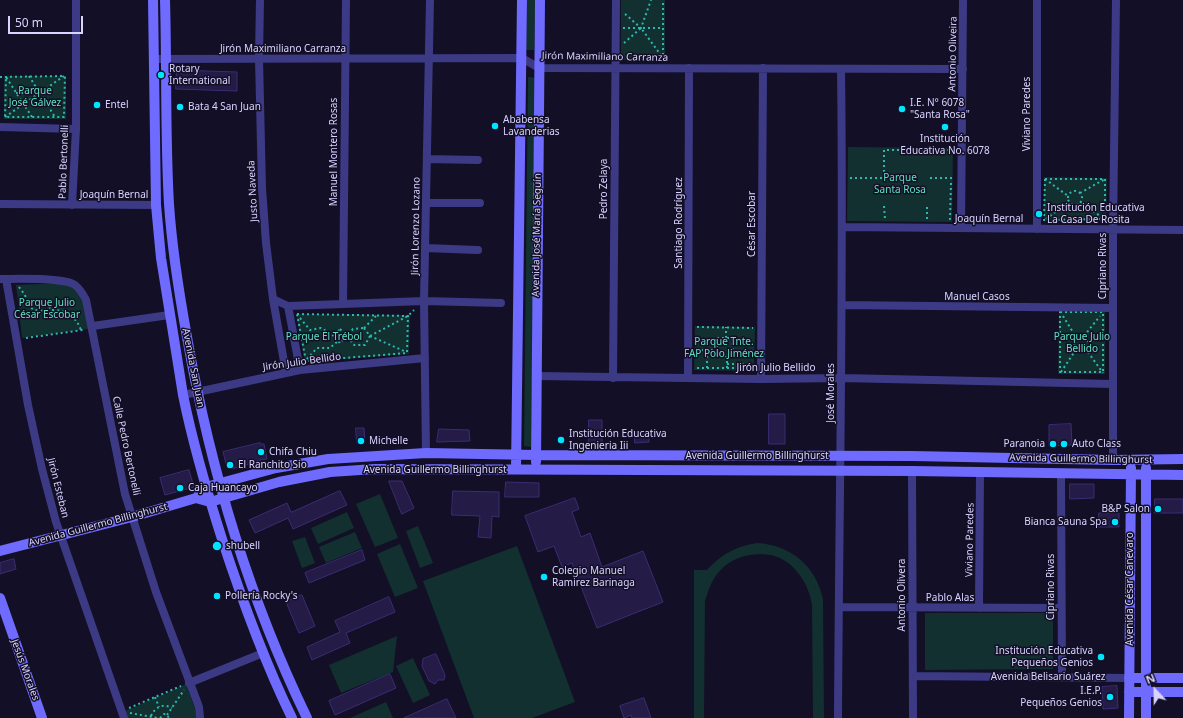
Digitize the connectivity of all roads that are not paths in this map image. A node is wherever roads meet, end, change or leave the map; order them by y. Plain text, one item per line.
1 (76, 0) edge
2 (153, 0) edge
3 (165, 0) edge
4 (260, 0) edge
5 (346, 0) edge
6 (430, 0) edge
7 (522, 0) edge
8 (540, 0) edge
9 (616, 0) edge
10 (963, 0) edge
11 (1037, 0) edge
12 (1116, 0) edge
13 (259, 58) junction
14 (429, 58) junction
15 (522, 58) junction
16 (154, 59) junction
17 (167, 59) junction
18 (345, 59) junction
19 (540, 68) junction
20 (615, 68) junction
21 (689, 68) junction
22 (763, 68) junction
23 (841, 69) junction
24 (963, 69) junction
25 (1, 124) edge
26 (76, 129) junction
27 (427, 160) junction
28 (478, 160) dead end
29 (426, 203) junction
30 (480, 203) dead end
31 (0, 204) edge
32 (72, 205) junction
33 (156, 205) junction
34 (843, 228) junction
35 (961, 228) junction
36 (1037, 229) junction
37 (1113, 230) junction
38 (1183, 230) edge
39 (425, 248) junction
40 (478, 250) dead end
41 (3, 279) edge
42 (273, 299) junction
43 (424, 301) junction
44 (502, 303) dead end
45 (343, 304) junction
46 (288, 306) junction
47 (842, 306) junction
48 (1113, 308) junction
49 (169, 315) junction
50 (93, 327) junction
51 (425, 358) junction
52 (300, 370) junction
53 (286, 373) junction
54 (536, 376) junction
55 (613, 378) junction
56 (688, 378) junction
57 (841, 378) junction
58 (761, 379) junction
59 (1113, 384) junction
60 (197, 391) junction
61 (183, 395) junction
62 (426, 453) junction
63 (516, 454) junction
64 (536, 455) junction
65 (841, 456) junction
66 (1183, 459) edge
67 (1113, 460) junction
68 (1131, 460) junction
69 (1146, 460) junction
70 (516, 469) junction
71 (536, 470) junction
72 (840, 471) junction
73 (912, 471) junction
74 (980, 472) junction
75 (1061, 473) junction
76 (1130, 474) junction
77 (1146, 474) junction
78 (1183, 475) edge
79 (220, 483) junction
80 (206, 486) junction
81 (196, 498) junction
82 (224, 498) junction
83 (210, 502) junction
84 (132, 517) junction
85 (60, 535) junction
86 (0, 551) edge
87 (0, 598) edge
88 (839, 607) junction
89 (912, 607) junction
90 (979, 608) junction
91 (1061, 608) junction
92 (263, 653) junction
93 (913, 676) junction
94 (1062, 677) junction
95 (1129, 678) junction
96 (1145, 678) junction
97 (1183, 678) edge
98 (189, 683) junction
99 (1129, 692) junction
100 (1145, 692) junction
101 (1183, 692) edge
102 (123, 715) edge
103 (200, 717) edge
104 (42, 718) edge
105 (292, 718) edge
106 (307, 718) edge
107 (838, 718) edge
108 (913, 718) edge
109 (1129, 718) edge
110 (1146, 718) edge

1 - 26 street, Pablo Bertonelli
2 - 16 main road, Avenida San Juan
3 - 17 main road, Avenida San Juan
4 - 13 street, Justo Naveda
5 - 18 street, Manuel Montero Rosas
6 - 14 street, Jirón Lorenzo Lozano
7 - 15 main road, Avenida José María Seguín
8 - 19 main road, Avenida José María Seguín
9 - 20 street, Pedro Zelaya
10 - 24 street, Antonio Oliveira
11 - 36 street, Viviano Paredes
12 - 37 street, Cipriano Rivas
13 - 17 street, Jirón Maximiliano Carranza
13 - 18 street, Jirón Maximiliano Carranza
13 - 42 street, Justo Naveda
14 - 15 street, Jirón Maximiliano Carranza
14 - 18 street, Jirón Maximiliano Carranza
14 - 27 street, Jirón Lorenzo Lozano
15 - 19 street, Jirón Maximiliano Carranza
15 - 63 main road, Avenida José María Seguín
16 - 17 street, Jirón Maximiliano Carranza
16 - 33 main road, Avenida San Juan
17 - 60 main road, Avenida San Juan
18 - 45 street, Manuel Montero Rosas
19 - 20 street, Jirón Maximiliano Carranza
19 - 54 main road, Avenida José María Seguín
20 - 21 street, Jirón Maximiliano Carranza
20 - 55 street, Pedro Zelaya
21 - 22 street, Jirón Maximiliano Carranza
21 - 56 street, Santiago Rodríguez
22 - 23 street, Jirón Maximiliano Carranza
22 - 58 street, César Escobar
23 - 24 street, Jirón Maximiliano Carranza
23 - 34 street, José Morales
24 - 35 street, Antonio Oliveira
25 - 26 street
26 - 32 street, Pablo Bertonelli
27 - 28 street
27 - 29 street, Jirón Lorenzo Lozano
29 - 30 street
29 - 39 street, Jirón Lorenzo Lozano
31 - 32 street, Joaquín Bernal
32 - 33 street, Joaquín Bernal
33 - 49 main road, Avenida San Juan
34 - 35 street, Joaquín Bernal
34 - 47 street, José Morales
35 - 36 street, Joaquín Bernal
36 - 37 street, Joaquín Bernal
37 - 38 street, Joaquín Bernal
37 - 48 street, Cipriano Rivas
39 - 40 street
39 - 43 street, Jirón Lorenzo Lozano
41 - 50 street, Calle Pedro Bertonelli
41 - 85 street, Jirón Esteban
42 - 46 street
42 - 53 street, Justo Naveda
43 - 44 street
43 - 45 street
43 - 51 street, Jirón Lorenzo Lozano
45 - 46 street
46 - 52 street
47 - 48 street, Manuel Casos
47 - 57 street, José Morales
48 - 59 street, Cipriano Rivas
49 - 50 street
49 - 61 main road, Avenida San Juan
50 - 84 street, Calle Pedro Bertonelli
51 - 52 street, Jirón Julio Bellido
51 - 62 street, Jirón Lorenzo Lozano
52 - 53 street, Jirón Julio Bellido
53 - 60 street, Jirón Julio Bellido
54 - 55 street, Jirón Julio Bellido
54 - 64 main road, Avenida José María Seguín
55 - 56 street, Jirón Julio Bellido
56 - 58 street, Jirón Julio Bellido
57 - 58 street, Jirón Julio Bellido
57 - 59 street, Jirón Julio Bellido
57 - 65 street, José Morales
59 - 67 street, Cipriano Rivas
60 - 61 street, Jirón Julio Bellido
60 - 79 main road, Avenida San Juan
61 - 80 main road, Avenida San Juan
62 - 63 main road, Avenida Guillermo Billinghurst
62 - 79 main road, Avenida Guillermo Billinghurst
63 - 64 main road, Avenida Guillermo Billinghurst
63 - 70 main road, Avenida José María Seguín
64 - 65 main road, Avenida Guillermo Billinghurst
64 - 71 main road, Avenida José María Seguín
65 - 67 main road, Avenida Guillermo Billinghurst
65 - 72 street, José Morales
66 - 69 main road, Avenida Guillermo Billinghurst
67 - 68 main road, Avenida Guillermo Billinghurst
68 - 69 main road, Avenida Guillermo Billinghurst
68 - 76 main road, Avenida César Canevaro
69 - 77 main road, Avenida César Canevaro
70 - 71 main road, Avenida Guillermo Billinghurst
70 - 82 main road, Avenida Guillermo Billinghurst
71 - 72 main road, Avenida Guillermo Billinghurst
72 - 73 main road, Avenida Guillermo Billinghurst
72 - 88 street, José Morales
73 - 74 main road, Avenida Guillermo Billinghurst
73 - 89 street, Antonio Olivera
74 - 75 main road, Avenida Guillermo Billinghurst
74 - 90 street, Viviano Paredes
75 - 76 main road, Avenida Guillermo Billinghurst
75 - 91 street, Cipriano Rivas
76 - 77 main road, Avenida Guillermo Billinghurst
76 - 95 main road, Avenida César Canevaro
77 - 78 main road, Avenida Guillermo Billinghurst
77 - 96 main road, Avenida César Canevaro
79 - 80 main road, Avenida Guillermo Billinghurst
79 - 82 main road, Avenida San Juan
80 - 81 main road
80 - 83 main road, Avenida San Juan
81 - 83 main road
81 - 84 main road, Avenida Guillermo Billinghurst
82 - 83 main road, Avenida Guillermo Billinghurst
82 - 106 main road, Avenida San Juan
83 - 92 main road, Avenida San Juan
84 - 85 main road, Avenida Guillermo Billinghurst
84 - 98 street, Calle Pedro Bertonelli
85 - 86 main road, Avenida Guillermo Billinghurst
85 - 102 street, Jirón Esteban
87 - 104 main road, Jesús Morales
88 - 89 street, Pablo Alas
88 - 107 street, José Morales
89 - 90 street, Pablo Alas
89 - 93 street, Antonio Olivera
90 - 91 street, Pablo Alas
91 - 94 street, Cipriano Rivas
92 - 98 street
92 - 105 main road, Avenida San Juan
93 - 94 street, Avenida Belisario Suárez
93 - 108 street, Antonio Olivera
94 - 95 street, Avenida Belisario Suárez
95 - 96 main road, Avenida Belisario Suárez
95 - 99 main road, Avenida César Canevaro
96 - 97 main road, Avenida Belisario Suárez
96 - 100 main road, Avenida César Canevaro
98 - 103 street, Calle Pedro Bertonelli
99 - 100 main road
99 - 109 main road, Avenida César Canevaro
100 - 101 main road
100 - 110 main road, Avenida César Canevaro

